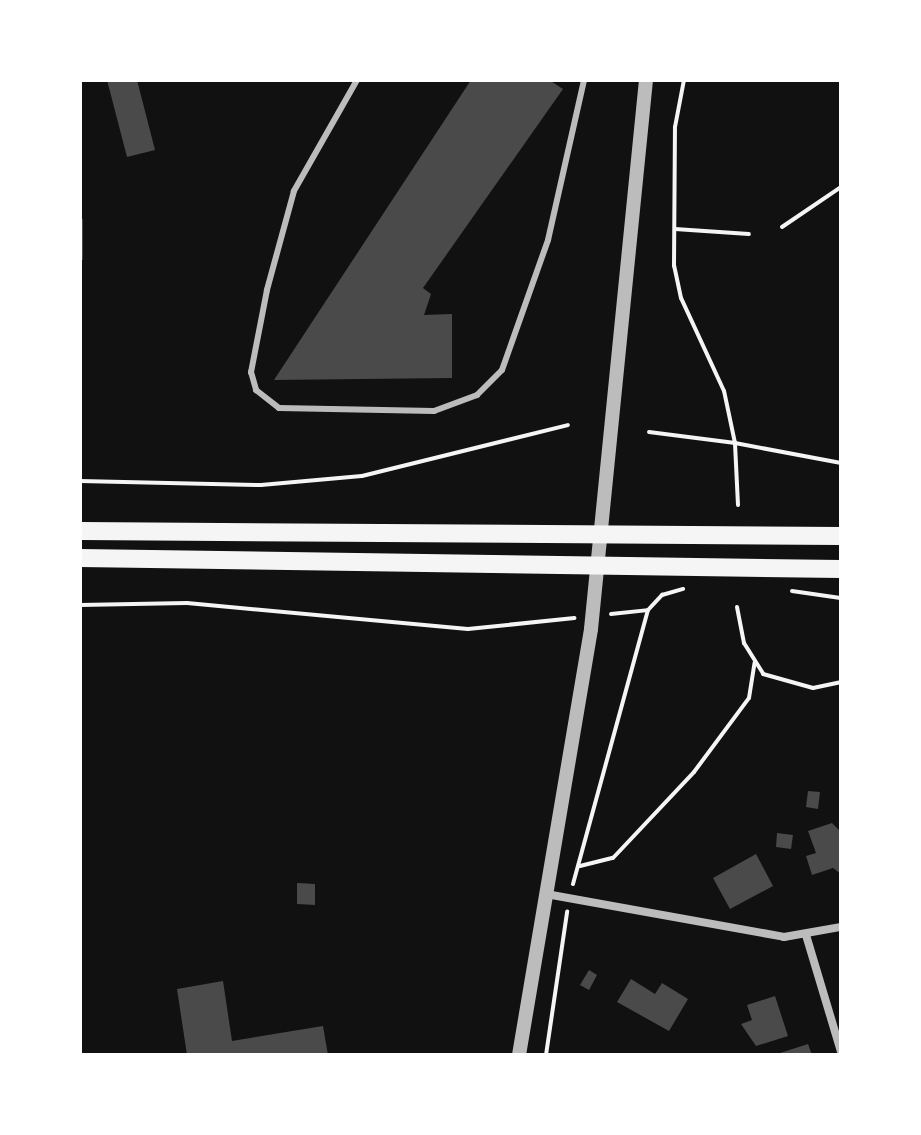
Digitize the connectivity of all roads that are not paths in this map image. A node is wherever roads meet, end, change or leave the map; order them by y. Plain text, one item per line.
1 (357, 80) edge
2 (584, 80) edge
3 (646, 80) edge
4 (80, 531) edge
5 (600, 533) junction
6 (841, 536) edge
7 (80, 558) edge
8 (597, 568) junction
9 (841, 569) edge
10 (546, 894) junction
11 (841, 927) edge
12 (806, 935) junction
13 (841, 1052) edge
14 (519, 1055) edge

1 - 2 lane
3 - 5 street
4 - 5 highway
5 - 6 highway
5 - 8 street
7 - 8 highway
8 - 9 highway
8 - 10 street
10 - 12 street
10 - 14 street
11 - 12 street
12 - 13 street

